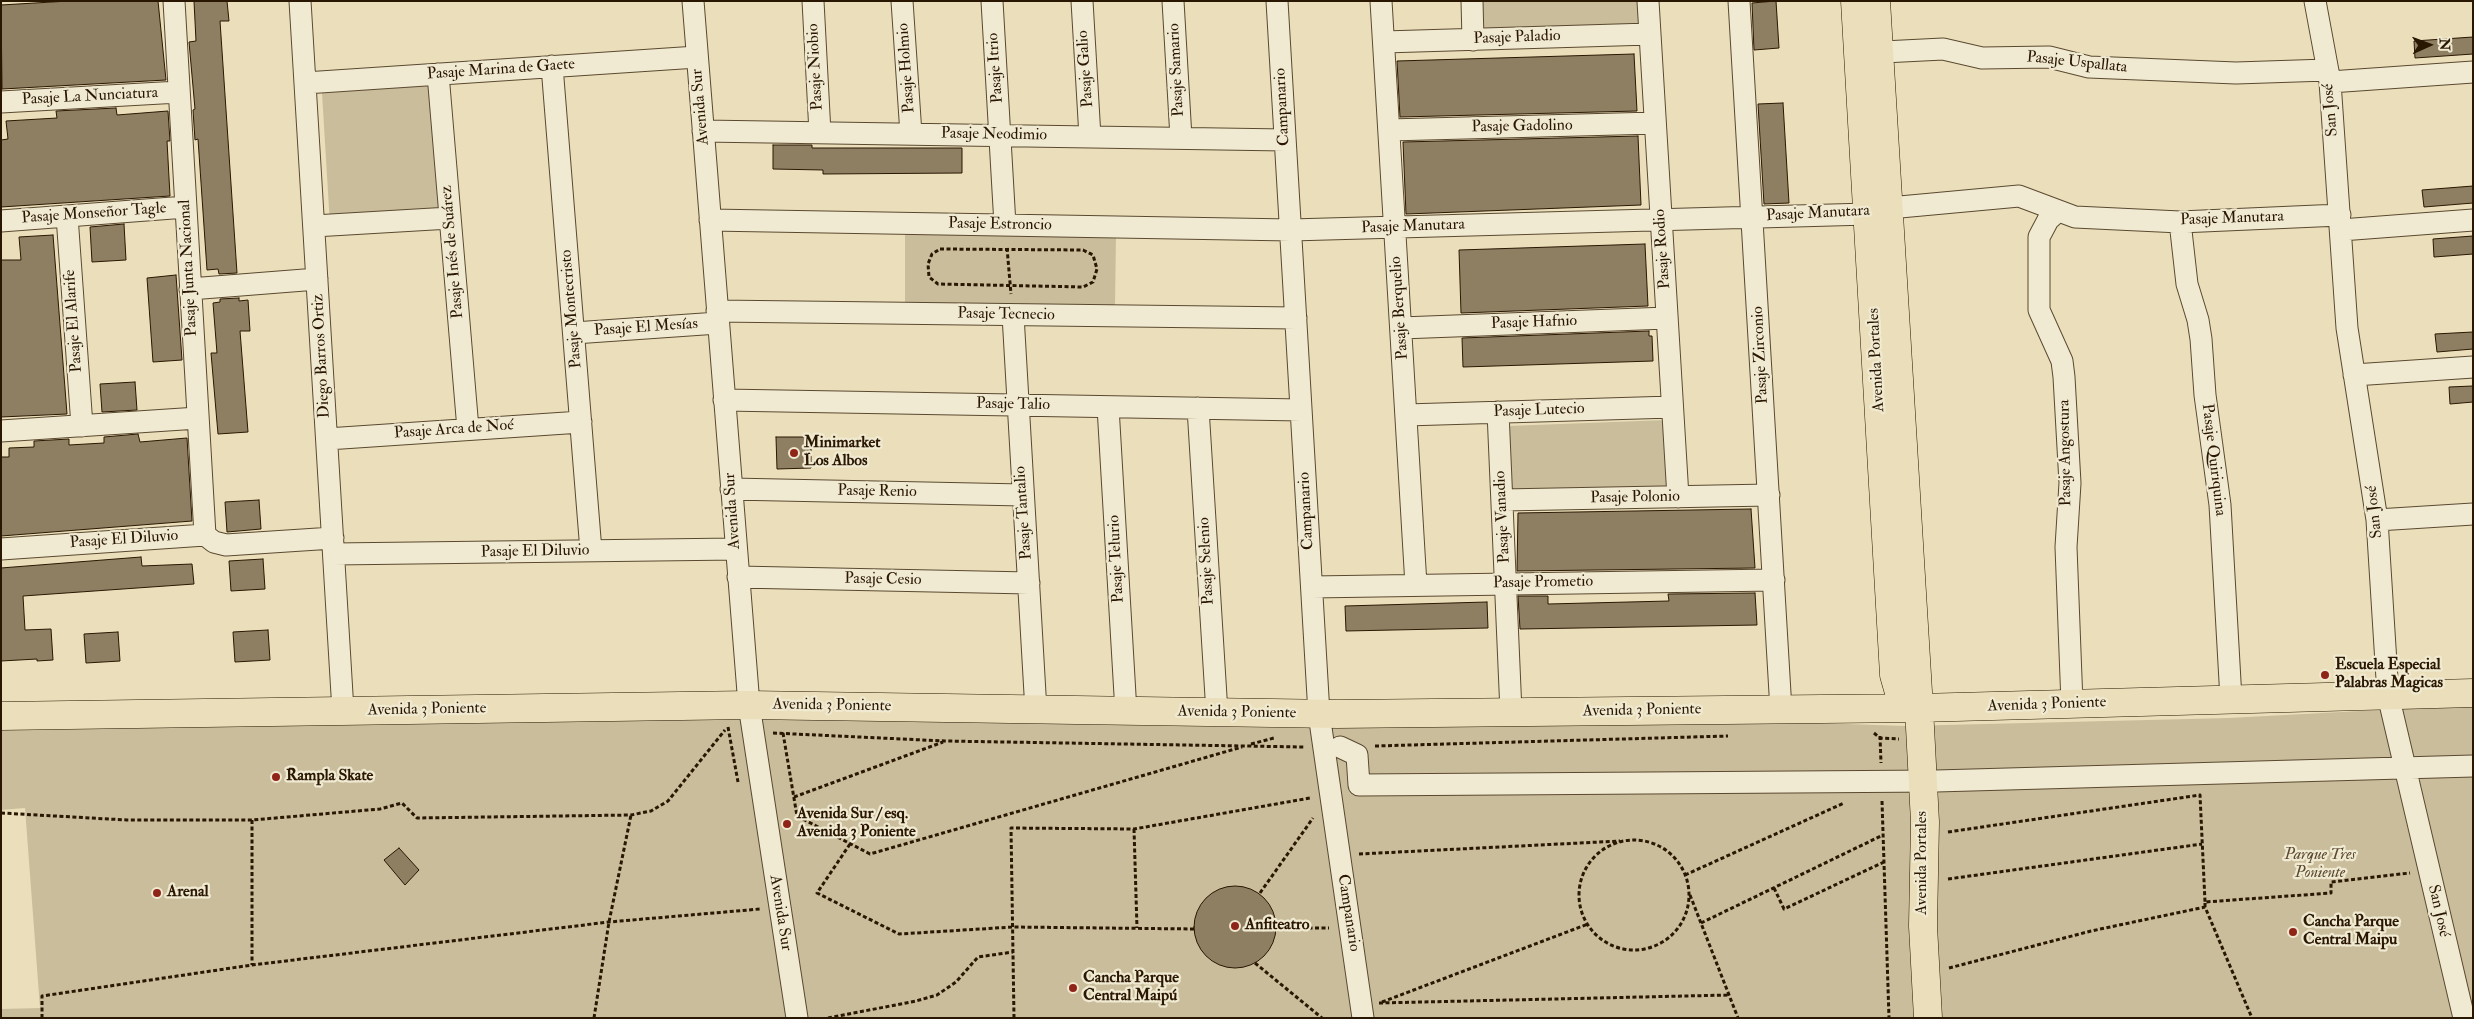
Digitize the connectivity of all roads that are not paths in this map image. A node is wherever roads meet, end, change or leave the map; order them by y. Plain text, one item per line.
1 (174, 1) edge
2 (300, 1) edge
3 (693, 1) edge
4 (813, 1) edge
5 (902, 1) edge
6 (992, 1) edge
7 (1082, 1) edge
8 (1173, 1) edge
9 (1277, 1) edge
10 (1381, 1) edge
11 (1472, 1) edge
12 (1648, 1) edge
13 (1739, 1) edge
14 (1855, 1) edge
15 (1876, 1) edge
16 (2314, 1) edge
17 (1650, 34) junction
18 (1473, 40) junction
19 (1384, 42) junction
20 (1869, 53) junction
21 (698, 57) junction
22 (552, 66) junction
23 (2473, 72) edge
24 (438, 74) junction
25 (2329, 76) junction
26 (306, 82) junction
27 (179, 92) junction
28 (1, 102) edge
29 (1655, 123) junction
30 (703, 130) junction
31 (1389, 130) junction
32 (820, 133) junction
33 (911, 134) junction
34 (1001, 135) junction
35 (1090, 137) junction
36 (1181, 138) junction
37 (1285, 140) junction
38 (186, 207) junction
39 (1879, 211) junction
40 (2057, 212) junction
41 (67, 216) junction
42 (1753, 217) junction
43 (450, 218) junction
44 (710, 220) junction
45 (1661, 220) junction
46 (2473, 220) edge
47 (1, 221) edge
48 (2180, 222) junction
49 (2340, 223) junction
50 (1006, 225) junction
51 (314, 226) junction
52 (1395, 227) junction
53 (1290, 230) junction
54 (317, 279) junction
55 (190, 289) junction
56 (1013, 315) junction
57 (718, 317) junction
58 (1296, 318) junction
59 (1667, 318) junction
60 (1401, 328) junction
61 (574, 333) junction
62 (2473, 367) edge
63 (2354, 375) junction
64 (724, 400) junction
65 (1018, 405) junction
66 (1108, 407) junction
67 (1672, 407) junction
68 (1198, 408) junction
69 (1301, 410) junction
70 (1498, 412) junction
71 (1406, 415) junction
72 (198, 418) junction
73 (581, 422) junction
74 (82, 426) junction
75 (468, 429) junction
76 (1, 431) edge
77 (327, 439) junction
78 (731, 489) junction
79 (1023, 495) junction
80 (1769, 495) junction
81 (1678, 497) junction
82 (1502, 500) junction
83 (2473, 514) edge
84 (2377, 520) junction
85 (205, 535) junction
86 (333, 546) junction
87 (1, 549) edge
88 (736, 549) junction
89 (592, 551) junction
90 (738, 578) junction
91 (1774, 580) junction
92 (1028, 583) junction
93 (1506, 584) junction
94 (1416, 585) junction
95 (1312, 587) junction
96 (2473, 692) edge
97 (2388, 695) junction
98 (2231, 699) junction
99 (2072, 704) junction
100 (749, 705) junction
101 (1920, 708) junction
102 (1036, 710) junction
103 (1781, 710) junction
104 (343, 711) junction
105 (1126, 712) junction
106 (1511, 712) junction
107 (1217, 713) junction
108 (1319, 714) junction
109 (1, 716) edge
110 (1331, 747) junction
111 (2473, 766) edge
112 (2404, 769) junction
113 (1922, 781) junction
114 (797, 1018) edge
115 (1363, 1018) edge
116 (1928, 1018) edge
117 (2464, 1018) edge

1 - 27 street, Pasaje Junta Nacional
2 - 26 street, Diego Barros Ortiz
3 - 21 street, Avenida Sur
4 - 32 street, Pasaje Niobio
5 - 33 street, Pasaje Holmio
6 - 34 street, Pasaje Itrio
7 - 35 street, Pasaje Galio
8 - 36 street, Pasaje Samario
9 - 37 street, Campanario
10 - 19 street, Pasaje Berquelio
11 - 18 street
12 - 17 street, Pasaje Rodio
13 - 42 street, Pasaje Zirconio
14 - 20 main road, Avenida Portales
15 - 20 main road, Avenida Portales
16 - 25 street, San José
17 - 18 street, Pasaje Paladio
17 - 29 street, Pasaje Rodio
18 - 19 street, Pasaje Paladio
19 - 31 street, Pasaje Berquelio
20 - 25 street, Pasaje Uspallata
20 - 39 main road, Avenida Portales
21 - 22 street, Pasaje Marina de Gaete
21 - 30 street, Avenida Sur
22 - 24 street, Pasaje Marina de Gaete
22 - 61 street, Pasaje Montecristo
23 - 25 street, Pasaje Uspallata
24 - 26 street, Pasaje Marina de Gaete
24 - 43 street, Pasaje Inés de Suárez
25 - 49 street, San José
26 - 51 street, Diego Barros Ortiz
27 - 28 street, Pasaje La Nunciatura
27 - 38 street, Pasaje Junta Nacional
29 - 31 street, Pasaje Gadolino
29 - 45 street, Pasaje Rodio
30 - 32 street, Pasaje Neodimio
30 - 44 street, Avenida Sur
31 - 52 street, Pasaje Berquelio
32 - 33 street, Pasaje Neodimio
33 - 34 street, Pasaje Neodimio
34 - 35 street, Pasaje Neodimio
34 - 50 street, Pasaje Itrio
35 - 36 street, Pasaje Neodimio
36 - 37 street, Pasaje Neodimio
37 - 53 street, Campanario
38 - 41 street, Pasaje Monseñor Tagle
38 - 55 street, Pasaje Junta Nacional
39 - 40 street, Pasaje Manutara
39 - 42 street, Pasaje Manutara
39 - 101 main road, Avenida Portales
40 - 48 street, Pasaje Manutara
40 - 99 street, Pasaje Angostura
41 - 47 street, Pasaje Monseñor Tagle
41 - 74 street, Pasaje El Alarife
42 - 45 street, Pasaje Manutara
42 - 80 street, Pasaje Zirconio
43 - 51 street
43 - 75 street, Pasaje Inés de Suárez
44 - 50 street, Pasaje Estroncio
44 - 57 street, Avenida Sur
45 - 52 street, Pasaje Manutara
45 - 59 street, Pasaje Rodio
46 - 49 street, Pasaje Manutara
48 - 49 street, Pasaje Manutara
48 - 98 street, Pasaje Quiriquina
49 - 63 street, San José
50 - 53 street, Pasaje Estroncio
51 - 54 street, Diego Barros Ortiz
52 - 53 street, Pasaje Manutara
52 - 60 street, Pasaje Berquelio
53 - 58 street, Campanario
54 - 55 street
54 - 77 street, Diego Barros Ortiz
55 - 72 street, Pasaje Junta Nacional
56 - 57 street, Pasaje Tecnecio
56 - 58 street, Pasaje Tecnecio
56 - 65 street, Pasaje Tantalio
57 - 61 street, Pasaje El Mesías
57 - 64 street, Avenida Sur
58 - 69 street, Campanario
59 - 60 street, Pasaje Hafnio
59 - 67 street, Pasaje Rodio
60 - 71 street, Pasaje Berquelio
61 - 73 street, Pasaje Montecristo
62 - 63 street
63 - 84 street, San José
64 - 65 street, Pasaje Talio
64 - 78 street, Avenida Sur
65 - 66 street, Pasaje Talio
65 - 79 street, Pasaje Tantalio
66 - 68 street, Pasaje Talio
66 - 105 street, Pasaje Telurio
67 - 70 street, Pasaje Lutecio
67 - 81 street, Pasaje Rodio
68 - 69 street, Pasaje Talio
68 - 107 street, Pasaje Selenio
69 - 95 street, Campanario
70 - 71 street, Pasaje Lutecio
70 - 82 street, Pasaje Vanadio
71 - 94 street, Pasaje Berquelio
72 - 74 street
72 - 85 street, Pasaje Junta Nacional
73 - 75 street, Pasaje Arca de Noé
73 - 89 street, Pasaje Montecristo
74 - 76 street
75 - 77 street, Pasaje Arca de Noé
77 - 86 street, Diego Barros Ortiz
78 - 79 street, Pasaje Renio
78 - 88 street, Avenida Sur
79 - 92 street, Pasaje Tantalio
80 - 81 street, Pasaje Polonio
80 - 91 street, Pasaje Zirconio
81 - 82 street, Pasaje Polonio
82 - 93 street, Pasaje Vanadio
83 - 84 street
84 - 97 street, San José
85 - 86 street, Pasaje El Diluvio
85 - 87 street, Pasaje El Diluvio
86 - 89 street, Pasaje El Diluvio
86 - 104 street, Diego Barros Ortiz
88 - 89 street, Pasaje El Diluvio
88 - 90 street, Avenida Sur
90 - 92 street, Pasaje Cesio
90 - 100 street, Avenida Sur
91 - 93 street, Pasaje Prometio
91 - 103 street, Pasaje Zirconio
92 - 102 street, Pasaje Tantalio
93 - 94 street, Pasaje Prometio
93 - 106 street, Pasaje Vanadio
94 - 95 street, Pasaje Prometio
95 - 108 street, Campanario
96 - 97 main road, Avenida 3 Poniente
97 - 98 main road, Avenida 3 Poniente
97 - 112 street, San José
98 - 99 main road, Avenida 3 Poniente
99 - 101 main road, Avenida 3 Poniente
100 - 102 main road, Avenida 3 Poniente
100 - 104 main road, Avenida 3 Poniente
100 - 114 street, Avenida Sur
101 - 103 main road, Avenida 3 Poniente
101 - 113 main road, Avenida Portales
102 - 105 main road, Avenida 3 Poniente
103 - 106 main road, Avenida 3 Poniente
104 - 109 main road, Avenida 3 Poniente
105 - 107 main road, Avenida 3 Poniente
106 - 108 main road, Avenida 3 Poniente
107 - 108 main road, Avenida 3 Poniente
108 - 110 street, Campanario
110 - 113 street
110 - 115 street, Campanario
111 - 112 street
112 - 113 street
112 - 117 street, San José
113 - 116 main road, Avenida Portales

